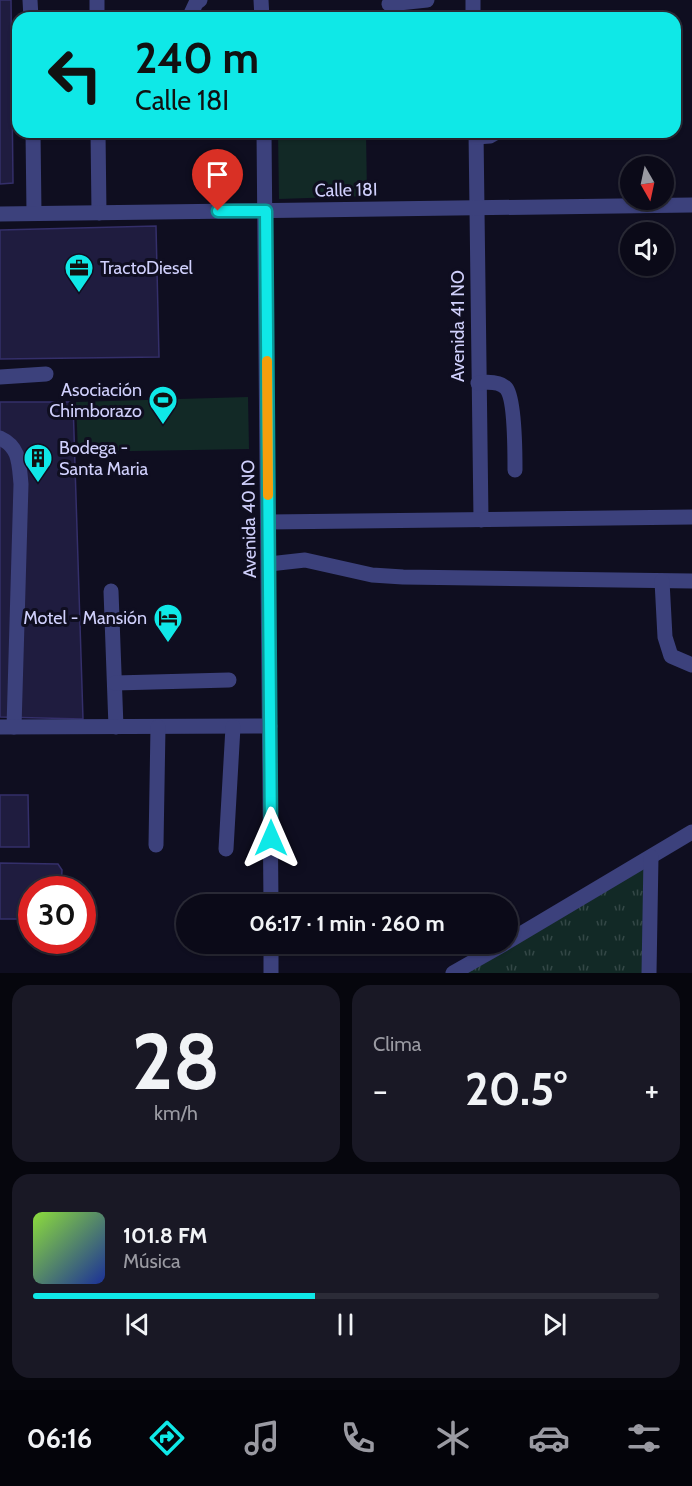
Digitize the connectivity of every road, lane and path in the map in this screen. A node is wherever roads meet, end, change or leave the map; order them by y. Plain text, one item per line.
1 (428, 0) edge
2 (389, 4) dead end
3 (33, 138) edge
4 (98, 138) edge
5 (264, 138) edge
6 (476, 138) edge
7 (692, 205) edge
8 (478, 208) junction
9 (266, 211) junction
10 (34, 213) junction
11 (99, 213) junction
12 (0, 214) edge
13 (46, 374) dead end
14 (0, 377) edge
15 (478, 383) junction
16 (0, 438) edge
17 (515, 470) dead end
18 (692, 516) edge
19 (481, 520) junction
20 (268, 522) junction
21 (269, 564) junction
22 (662, 581) junction
23 (692, 581) edge
24 (111, 591) dead end
25 (692, 665) edge
26 (229, 680) dead end
27 (115, 683) junction
28 (116, 726) junction
29 (270, 726) junction
30 (7, 727) edge
31 (158, 727) junction
32 (234, 727) junction
33 (692, 832) edge
34 (156, 845) dead end
35 (226, 849) dead end
36 (651, 857) junction
37 (271, 894) edge
38 (518, 935) edge
39 (271, 954) edge
40 (486, 954) edge
41 (272, 973) edge
42 (453, 973) edge
43 (649, 973) edge

1 - 2 street
3 - 10 street
4 - 11 street
5 - 9 street, Avenida 40 NO
6 - 8 street, Avenida 41 NO
7 - 8 street, Calle 18I
8 - 9 street, Calle 18I
8 - 15 street, Avenida 41 NO
9 - 11 street, Calle 18I
9 - 20 street, Avenida 40 NO
10 - 11 street, Calle 18I
10 - 12 street, Calle 18I
13 - 14 street
15 - 17 street
15 - 19 street, Avenida 41 NO
16 - 30 street
18 - 19 street
19 - 20 street
20 - 21 street, Avenida 40 NO
21 - 22 street
21 - 29 street, Avenida 40 NO
22 - 23 street
22 - 25 street
24 - 27 street
26 - 27 street
27 - 28 street
28 - 30 street
28 - 31 street
29 - 32 street
29 - 37 street, Avenida 40 NO
31 - 32 street
31 - 34 street
32 - 35 street
33 - 36 street
36 - 38 street
36 - 43 street
39 - 41 street
40 - 42 street

